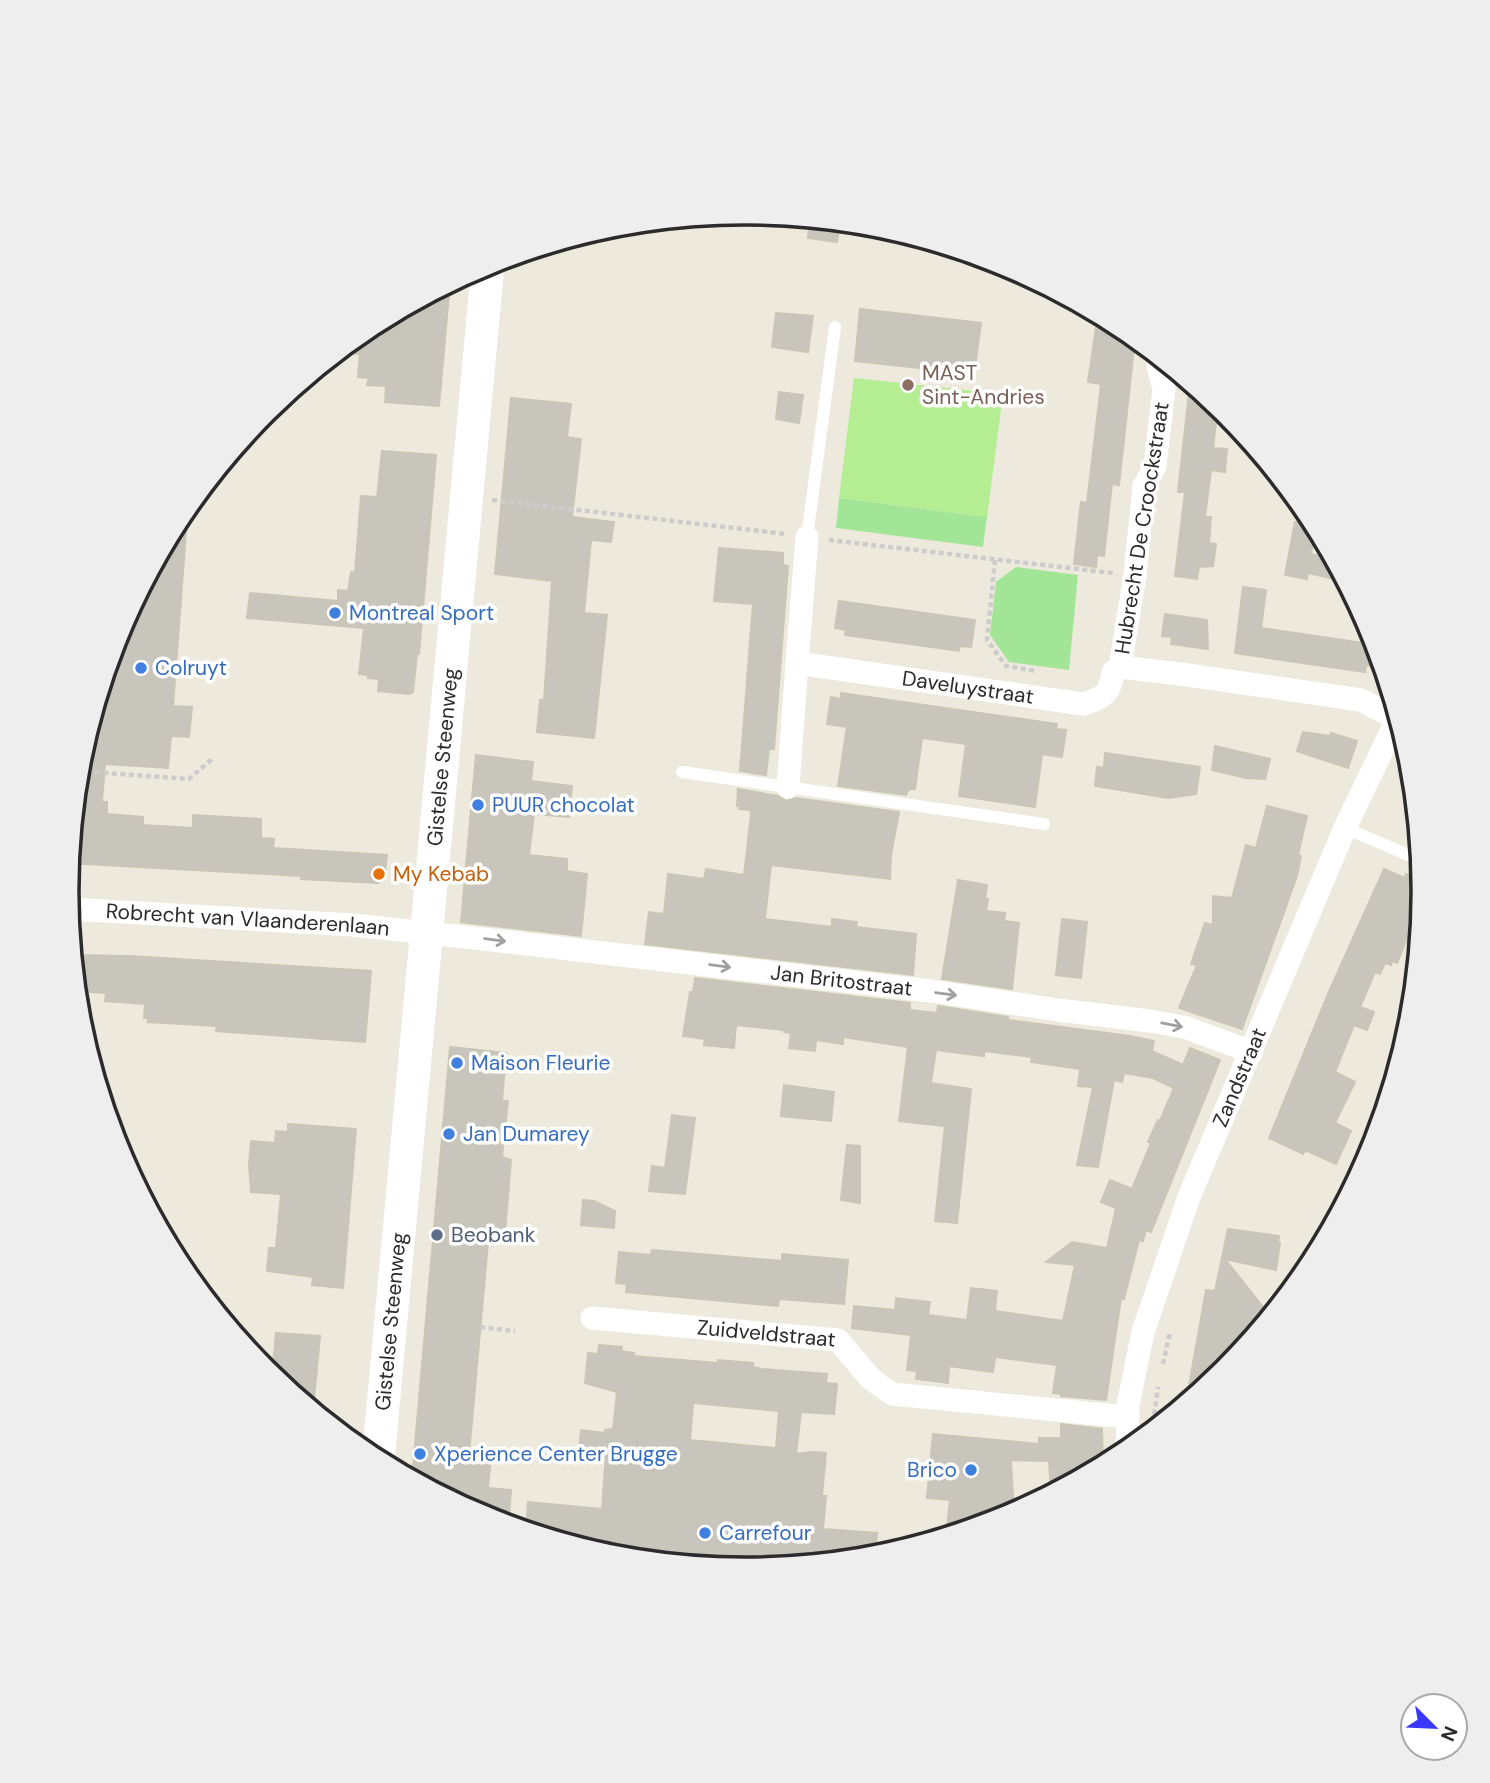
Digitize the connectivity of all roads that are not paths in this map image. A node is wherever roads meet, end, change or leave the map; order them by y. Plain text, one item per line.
1 (487, 277) edge
2 (835, 327) dead end
3 (1159, 370) edge
4 (807, 537) joint
5 (797, 663) junction
6 (1120, 667) junction
7 (1387, 713) edge
8 (1391, 730) edge
9 (682, 772) dead end
10 (788, 787) junction
11 (1044, 824) dead end
12 (1345, 828) junction
13 (1410, 856) edge
14 (79, 910) edge
15 (427, 933) junction
16 (1252, 1052) junction
17 (592, 1318) dead end
18 (1128, 1417) junction
19 (1127, 1436) edge
20 (379, 1448) edge

1 - 15 main road, Gistelse Steenweg
2 - 4 lane
3 - 6 street, Hubrecht De Croockstraat
4 - 5 street
5 - 6 street, Daveluystraat
5 - 10 street
6 - 7 street, Hubrecht De Croockstraat
8 - 12 street, Zandstraat
9 - 10 lane
10 - 11 lane
12 - 13 lane
12 - 16 street, Zandstraat
14 - 15 street, Robrecht van Vlaanderenlaan
15 -> 16 street, Jan Britostraat
15 - 20 main road, Gistelse Steenweg
16 - 18 street, Zandstraat
17 - 18 street, Zuidveldstraat
18 - 19 street, Zandstraat

